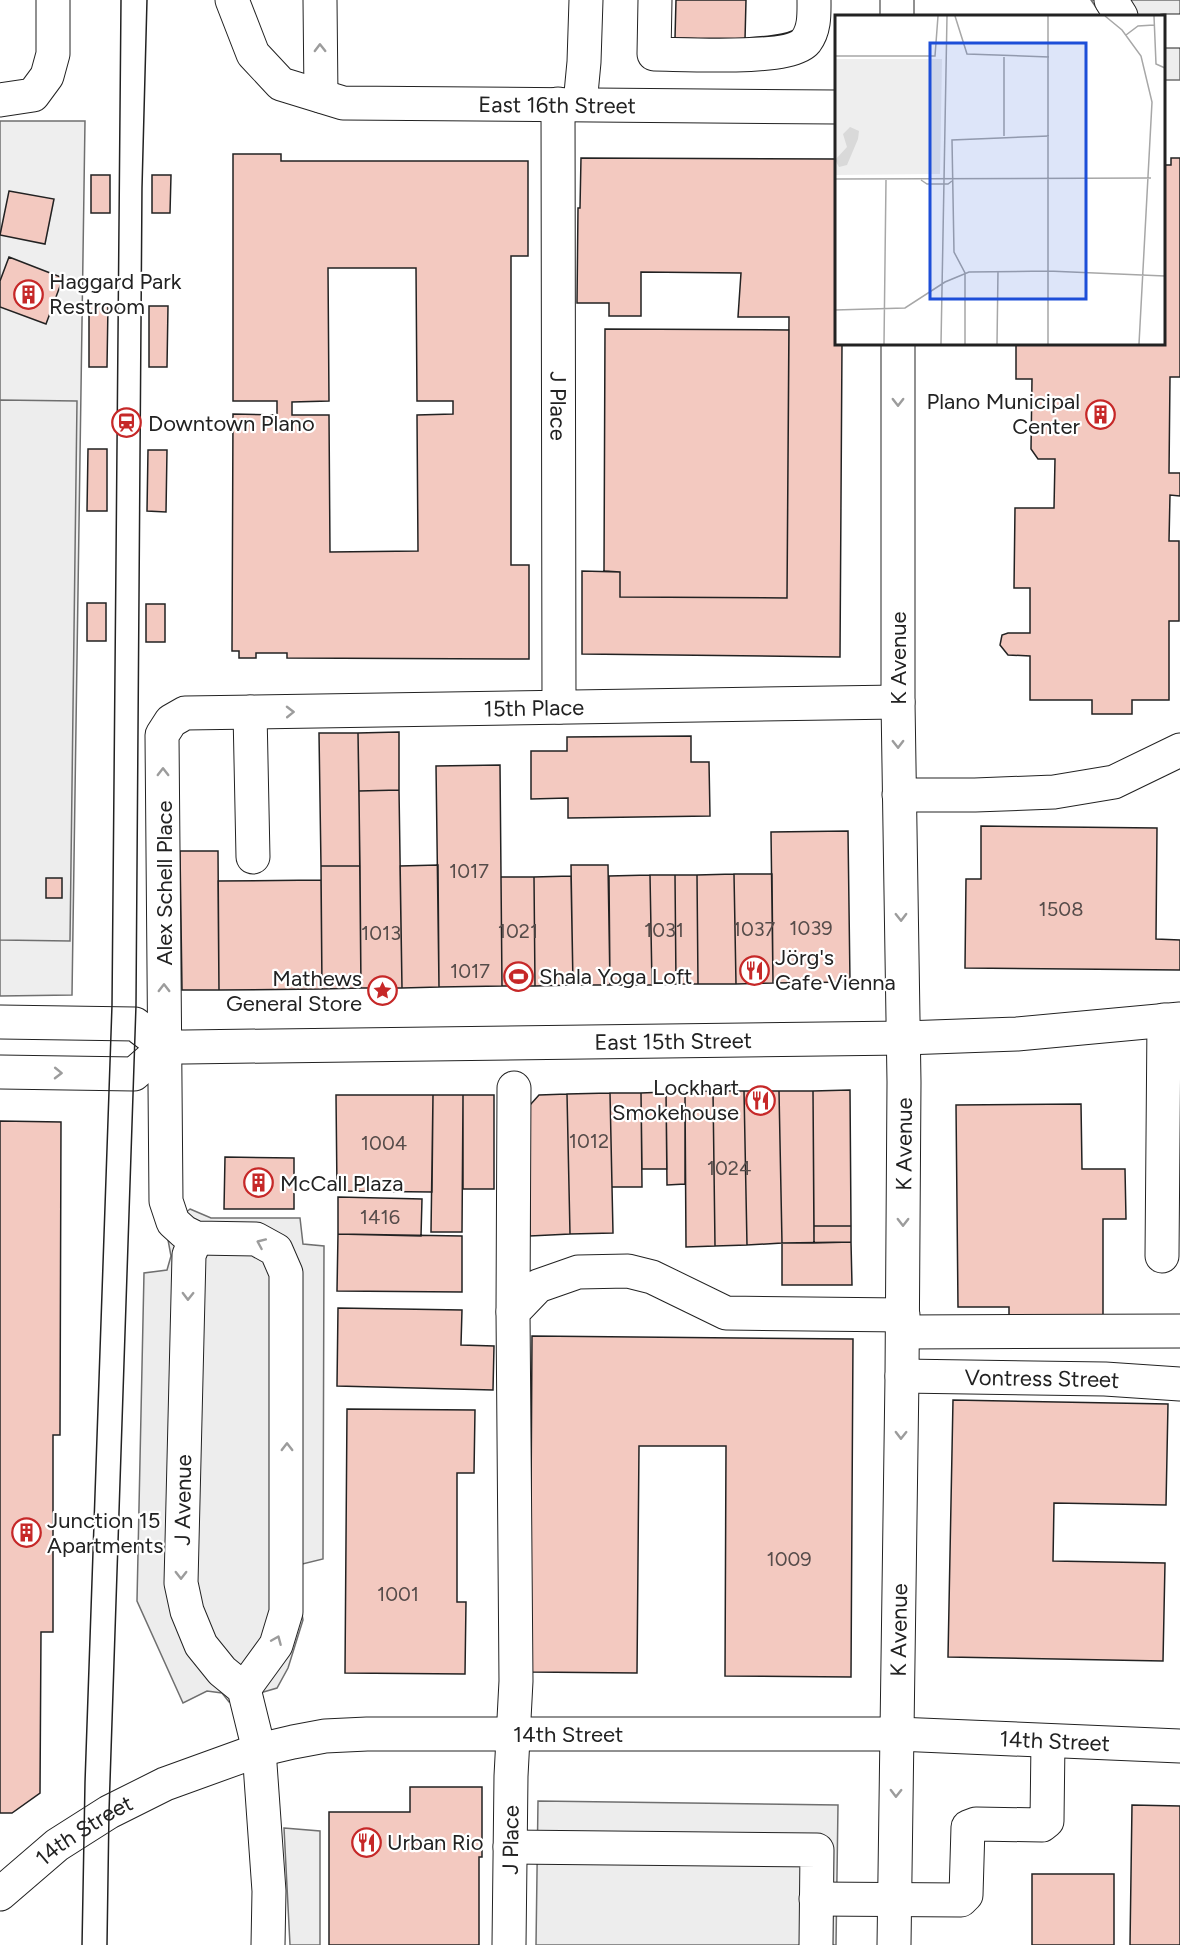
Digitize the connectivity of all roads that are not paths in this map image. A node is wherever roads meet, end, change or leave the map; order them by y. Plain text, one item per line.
1 (53, 0) edge
2 (232, 0) edge
3 (320, 0) edge
4 (586, 0) edge
5 (655, 0) edge
6 (814, 0) edge
7 (1111, 0) edge
8 (1120, 15) edge
9 (654, 54) junction
10 (321, 96) junction
11 (0, 100) edge
12 (569, 104) junction
13 (656, 105) junction
14 (835, 107) edge
15 (898, 345) edge
16 (898, 702) junction
17 (559, 707) junction
18 (250, 712) junction
19 (171, 721) joint
20 (1180, 750) edge
21 (899, 795) junction
22 (253, 857) dead end
23 (1172, 1020) edge
24 (0, 1022) edge
25 (904, 1038) junction
26 (165, 1047) junction
27 (0, 1072) edge
28 (514, 1088) dead end
29 (196, 1238) junction
30 (1162, 1256) dead end
31 (513, 1312) junction
32 (903, 1324) junction
33 (1180, 1331) edge
34 (902, 1376) junction
35 (1180, 1384) edge
36 (244, 1689) junction
37 (515, 1734) junction
38 (897, 1734) junction
39 (1048, 1741) junction
40 (1180, 1746) edge
41 (259, 1750) junction
42 (510, 1847) junction
43 (0, 1894) edge
44 (816, 1899) junction
45 (895, 1899) junction
46 (268, 1945) edge
47 (509, 1945) edge
48 (816, 1945) edge
49 (894, 1945) edge

1 - 11 street
2 - 10 street, East 16th Street
10 -> 3 street
4 - 12 street, J Place
5 - 9 street
6 - 9 street
7 - 8 street
9 - 13 street
10 - 12 street, East 16th Street
12 - 13 street, East 16th Street
12 - 17 street, J Place
13 - 14 street, East 16th Street
15 -> 16 street, K Avenue
16 - 17 street, 15th Place
16 -> 21 street, K Avenue
18 -> 17 street, 15th Place
18 - 19 street, 15th Place
18 - 22 street
26 -> 19 street, Alex Schell Place
20 - 21 street
21 -> 25 street, K Avenue
23 - 25 street, East 15th Street
23 - 30 street
24 - 26 street
25 - 26 street, East 15th Street
25 -> 32 street, K Avenue
27 -> 26 street
26 - 29 street
28 - 31 street, J Place
29 -> 36 street, J Avenue
36 -> 29 street
31 - 32 street
31 - 37 street, J Place
32 - 33 street
32 - 34 street, K Avenue
34 - 35 street, Vontress Street
34 -> 38 street, K Avenue
36 - 41 street
37 - 38 street, 14th Street
37 - 41 street, 14th Street
37 - 42 street, J Place
38 - 39 street, 14th Street
38 -> 45 street, K Avenue
39 - 40 street, 14th Street
39 - 45 street
41 - 43 street, 14th Street
41 - 46 street
42 - 44 street
42 - 47 street, J Place
44 - 45 street
44 - 48 street
45 - 49 street, K Avenue

